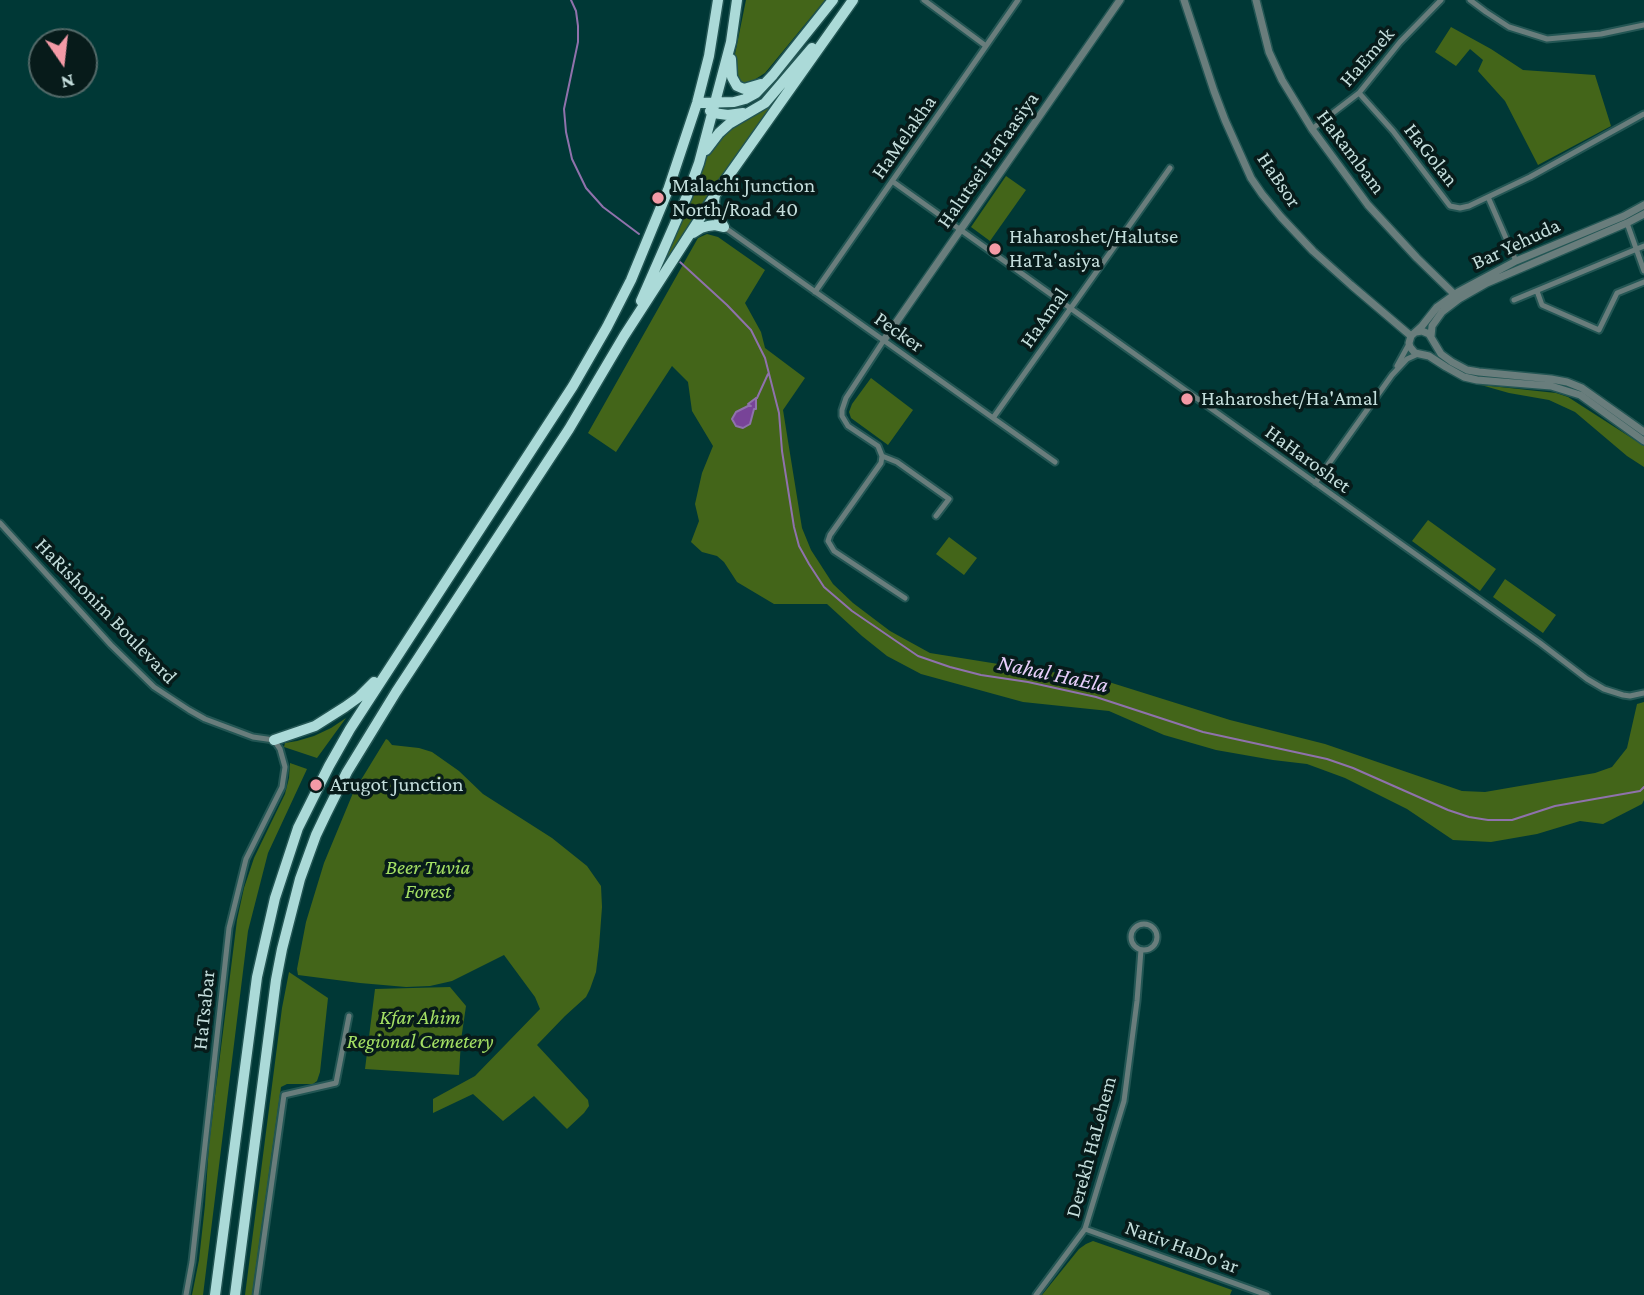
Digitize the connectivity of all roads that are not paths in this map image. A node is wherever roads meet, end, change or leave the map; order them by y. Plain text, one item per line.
1 (718, 0) edge
2 (737, 0) edge
3 (833, 0) edge
4 (852, 0) edge
5 (924, 0) edge
6 (1018, 0) edge
7 (1119, 0) edge
8 (1184, 0) edge
9 (1256, 0) edge
10 (1441, 0) edge
11 (1471, 0) edge
12 (1644, 25) edge
13 (731, 42) junction
14 (986, 46) junction
15 (773, 75) junction
16 (1359, 93) junction
17 (716, 101) junction
18 (697, 103) junction
19 (750, 111) junction
20 (713, 113) junction
21 (1644, 114) edge
22 (1312, 129) junction
23 (699, 163) junction
24 (1170, 168) dead end
25 (892, 181) junction
26 (715, 195) junction
27 (1488, 197) junction
28 (1644, 205) edge
29 (1644, 214) edge
30 (1627, 223) junction
31 (724, 227) junction
32 (960, 230) junction
33 (686, 241) junction
34 (1644, 246) edge
35 (1637, 250) junction
36 (1517, 261) junction
37 (1644, 271) edge
38 (1644, 282) edge
39 (1537, 291) junction
40 (815, 292) junction
41 (1455, 297) junction
42 (1514, 300) dead end
43 (1071, 308) junction
44 (624, 336) junction
45 (1412, 337) junction
46 (1432, 338) junction
47 (884, 340) junction
48 (1420, 354) junction
49 (1392, 375) junction
50 (993, 418) junction
51 (1644, 432) edge
52 (1644, 441) edge
53 (882, 457) junction
54 (1055, 462) dead end
55 (1315, 483) junction
56 (936, 516) dead end
57 (0, 523) edge
58 (905, 598) dead end
59 (397, 655) junction
60 (1644, 693) edge
61 (274, 740) junction
62 (1141, 950) junction
63 (349, 1016) dead end
64 (1085, 1229) junction
65 (186, 1295) edge
66 (215, 1295) edge
67 (235, 1295) edge
68 (256, 1295) edge
69 (1036, 1295) edge
70 (1267, 1295) edge

1 - 18 highway
2 - 13 highway
3 - 15 highway
4 - 19 highway
4 - 26 highway
5 - 14 street
6 - 14 street, HaMelakha
7 - 32 street, Halutsei HaTaasiya
8 - 45 street, HaBsor
9 - 22 street, HaRambam
10 - 16 street, HaEmek
11 - 12 street
13 - 15 highway
13 - 17 highway
14 - 25 street, HaMelakha
15 - 17 highway
16 - 22 street, HaEmek
16 - 27 street, HaGolan
17 - 18 highway
17 - 20 highway
18 - 20 highway
18 - 59 highway
19 - 20 highway
19 - 23 highway
20 - 23 highway
21 - 27 street, HaGolan
22 - 41 street, HaRambam
23 - 44 highway
24 - 43 street, HaAmal
25 - 32 street, HaHaroshet
25 - 40 street, HaMelakha
26 - 31 highway
26 - 33 highway
27 - 36 street
28 - 36 street, Bar Yehuda
29 - 30 street, Bar Yehuda
30 - 35 street
30 - 41 street, Bar Yehuda
31 - 33 highway
31 - 40 street, Pecker
32 - 43 street, HaHaroshet
32 - 47 street, Halutsei HaTaasiya
33 - 44 highway
34 - 35 street
35 - 37 street
35 - 39 street
36 - 41 street, Bar Yehuda
38 - 39 street
39 - 42 street
40 - 47 street, Pecker
41 - 45 street, Bar Yehuda
41 - 46 street, Bar Yehuda
43 - 50 street, HaAmal
43 - 55 street, HaHaroshet
44 - 67 highway
45 - 46 street
45 - 48 street
45 - 49 street
46 - 48 street
46 - 51 street
47 - 50 street, Pecker
47 - 53 street
48 - 49 street
48 - 52 street
49 - 55 street
50 - 54 street, Pecker
53 - 56 street
53 - 58 street
55 - 60 street, HaHaroshet
57 - 61 street, HaRishonim Boulevard
59 - 61 highway
59 - 66 highway
61 - 65 street, HaTsabar
62 - 62 street
62 - 64 street, Derekh HaLehem
63 - 68 street
64 - 69 street, Derekh HaLehem
64 - 70 street, Nativ HaDo'ar

